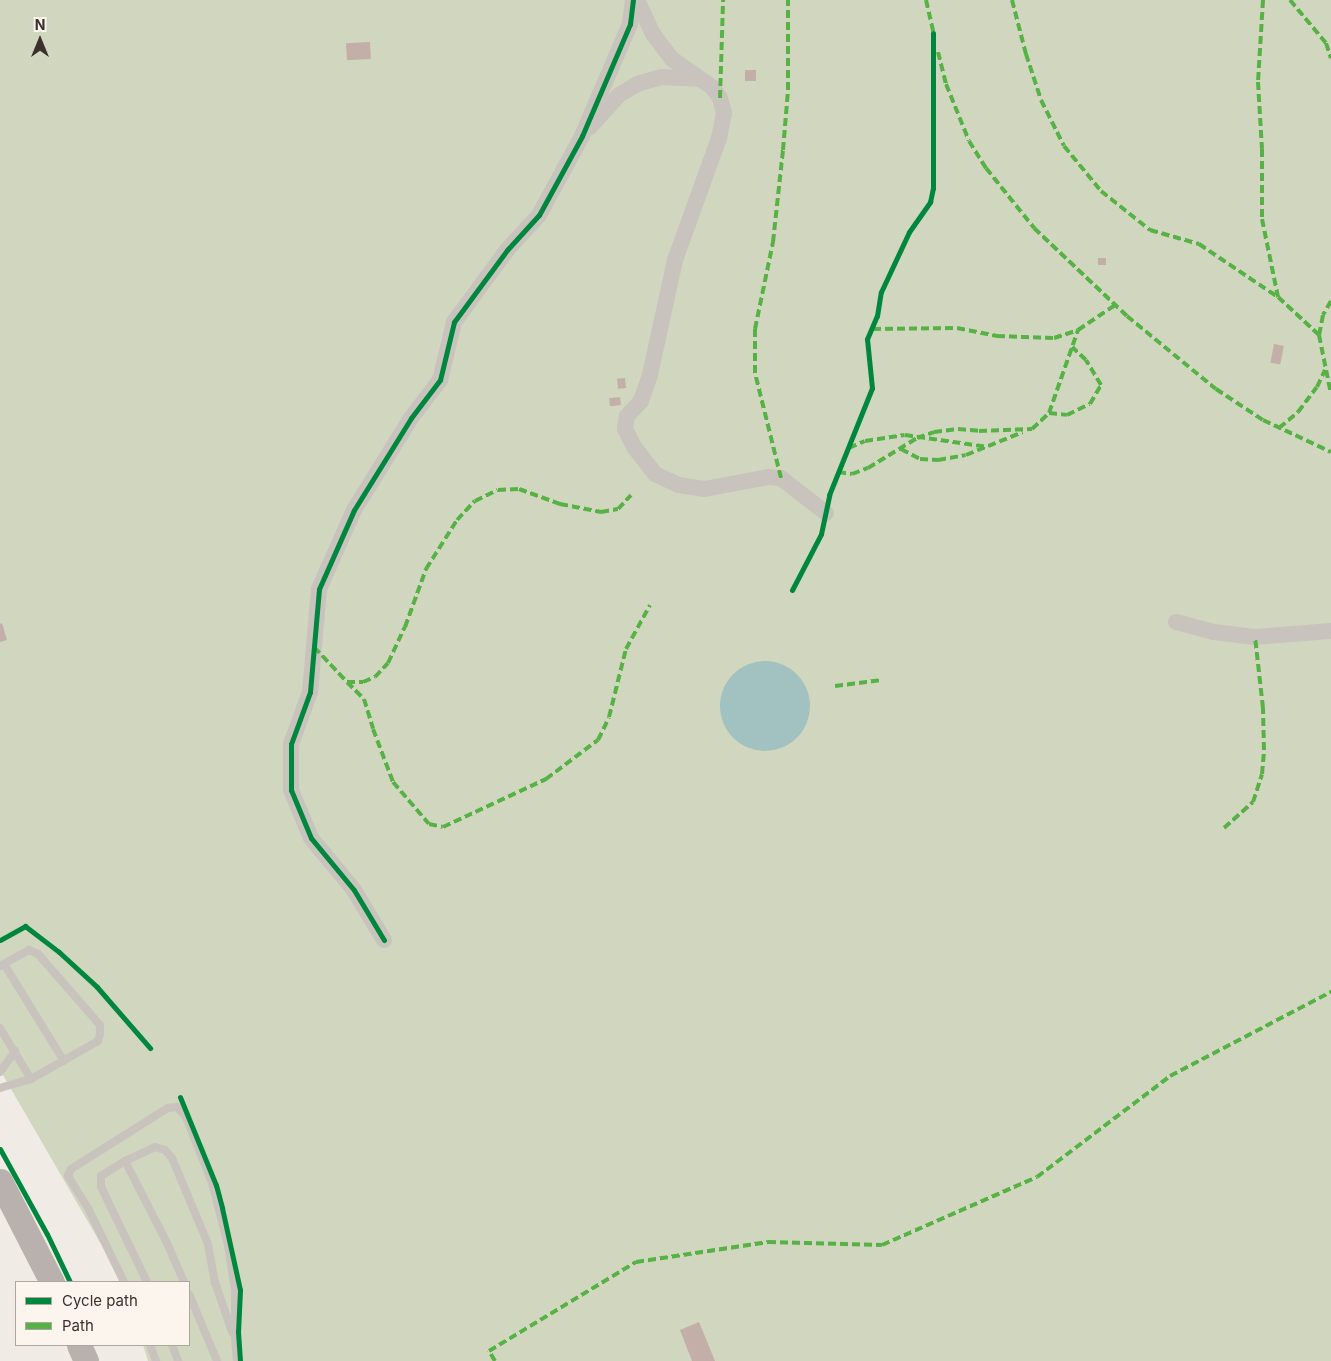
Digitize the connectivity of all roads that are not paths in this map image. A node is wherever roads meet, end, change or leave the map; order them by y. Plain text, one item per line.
1 (635, 0) edge
2 (699, 79) junction
3 (582, 136) junction
4 (826, 513) dead end
5 (1176, 622) dead end
6 (1331, 631) edge
7 (384, 940) dead end
8 (2, 965) edge
9 (0, 1028) edge
10 (15, 1051) junction
11 (64, 1061) junction
12 (0, 1072) edge
13 (31, 1079) junction
14 (0, 1088) edge
15 (125, 1161) junction
16 (0, 1180) edge
17 (51, 1281) edge
18 (124, 1281) edge
19 (147, 1281) edge
20 (184, 1281) edge
21 (190, 1296) edge
22 (235, 1339) junction
23 (79, 1346) edge
24 (150, 1346) edge
25 (172, 1346) edge
26 (86, 1361) edge
27 (156, 1361) edge
28 (178, 1361) edge
29 (217, 1361) edge
30 (237, 1361) edge

1 - 2 street
1 - 3 street
2 - 3 street
2 - 4 street
3 - 7 street
5 - 6 street
8 - 11 lane
8 - 11 lane
9 - 10 lane
10 - 12 lane
10 - 13 lane
11 - 13 lane
13 - 14 lane
15 - 19 lane
15 - 20 lane
15 - 22 lane
16 - 17 main road
18 - 22 lane
21 - 29 lane
22 - 30 lane
23 - 26 main road
24 - 27 lane
25 - 28 lane

